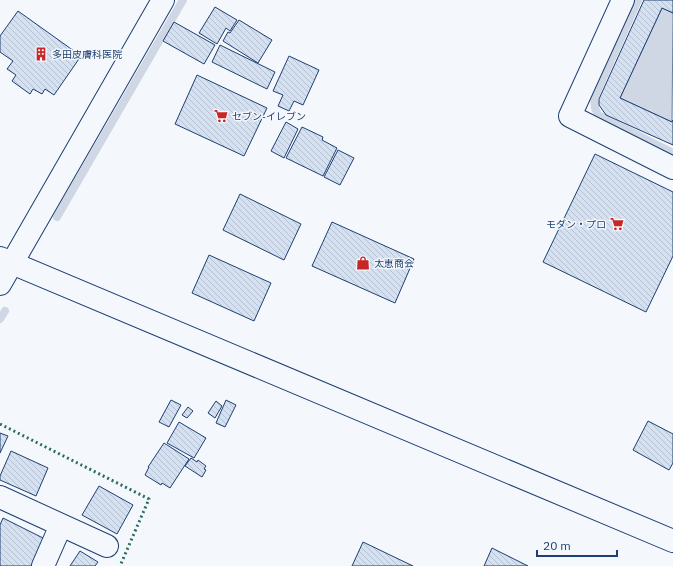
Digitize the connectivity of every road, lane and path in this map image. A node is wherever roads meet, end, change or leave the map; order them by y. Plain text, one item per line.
1 (163, 0) edge
2 (623, 0) edge
3 (673, 168) edge
4 (6, 260) edge
5 (0, 284) edge
6 (0, 497) edge
7 (61, 525) junction
8 (673, 541) edge
9 (107, 546) dead end
10 (43, 566) edge

1 - 4 street
2 - 3 street
4 - 5 street
4 - 8 street
6 - 7 street
7 - 9 street
7 - 10 street

